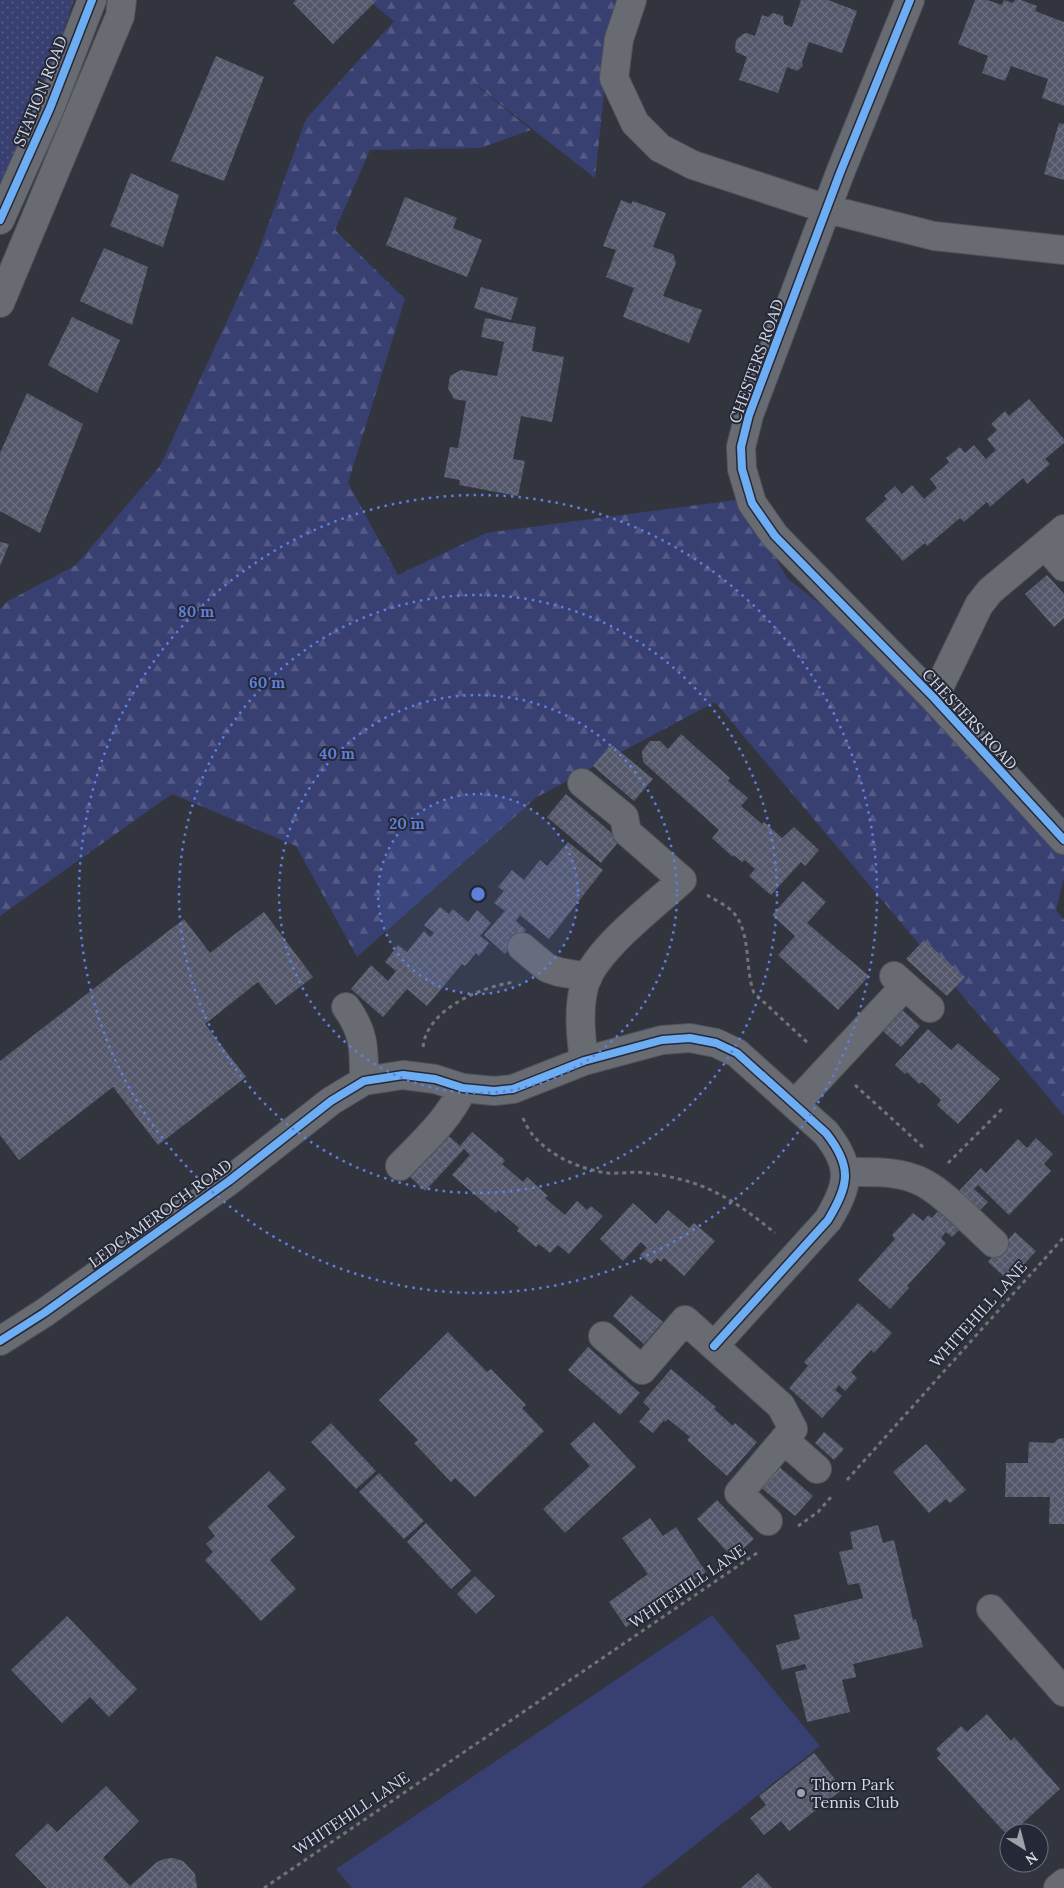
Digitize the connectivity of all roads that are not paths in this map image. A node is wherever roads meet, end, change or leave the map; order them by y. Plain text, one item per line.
1 (92, 0) edge
2 (122, 0) edge
3 (632, 0) edge
4 (910, 0) edge
5 (827, 209) junction
6 (0, 220) edge
7 (1064, 250) edge
8 (0, 303) edge
9 (1054, 537) edge
10 (1064, 567) edge
11 (934, 698) junction
12 (582, 783) dead end
13 (1064, 840) edge
14 (522, 947) dead end
15 (588, 977) junction
16 (346, 1007) dead end
17 (930, 1008) dead end
18 (584, 1061) junction
19 (364, 1081) junction
20 (463, 1088) junction
21 (794, 1104) junction
22 (400, 1166) dead end
23 (845, 1172) junction
24 (994, 1243) dead end
25 (603, 1336) dead end
26 (0, 1341) edge
27 (714, 1346) junction
28 (784, 1440) junction
29 (817, 1469) dead end
30 (768, 1533) road end
31 (991, 1609) dead end
32 (1064, 1692) edge
33 (1064, 1883) edge
34 (1058, 1888) edge

1 - 6 street, STATION ROAD
2 - 8 street
3 - 5 street
4 - 5 street, CHESTERS ROAD
5 - 7 street
5 - 11 street, CHESTERS ROAD
9 - 10 street
9 - 11 street
11 - 13 street, CHESTERS ROAD
12 - 15 street
14 - 15 street
15 - 18 street
16 - 19 street
17 - 21 street
18 - 20 street
18 - 21 street
19 - 20 street
19 - 26 street, LEDCAMEROCH ROAD
20 - 22 street
21 - 23 street
23 - 24 street
23 - 27 street
25 - 27 street
27 - 28 street
28 - 29 street
28 - 30 street
31 - 32 street
33 - 34 street

